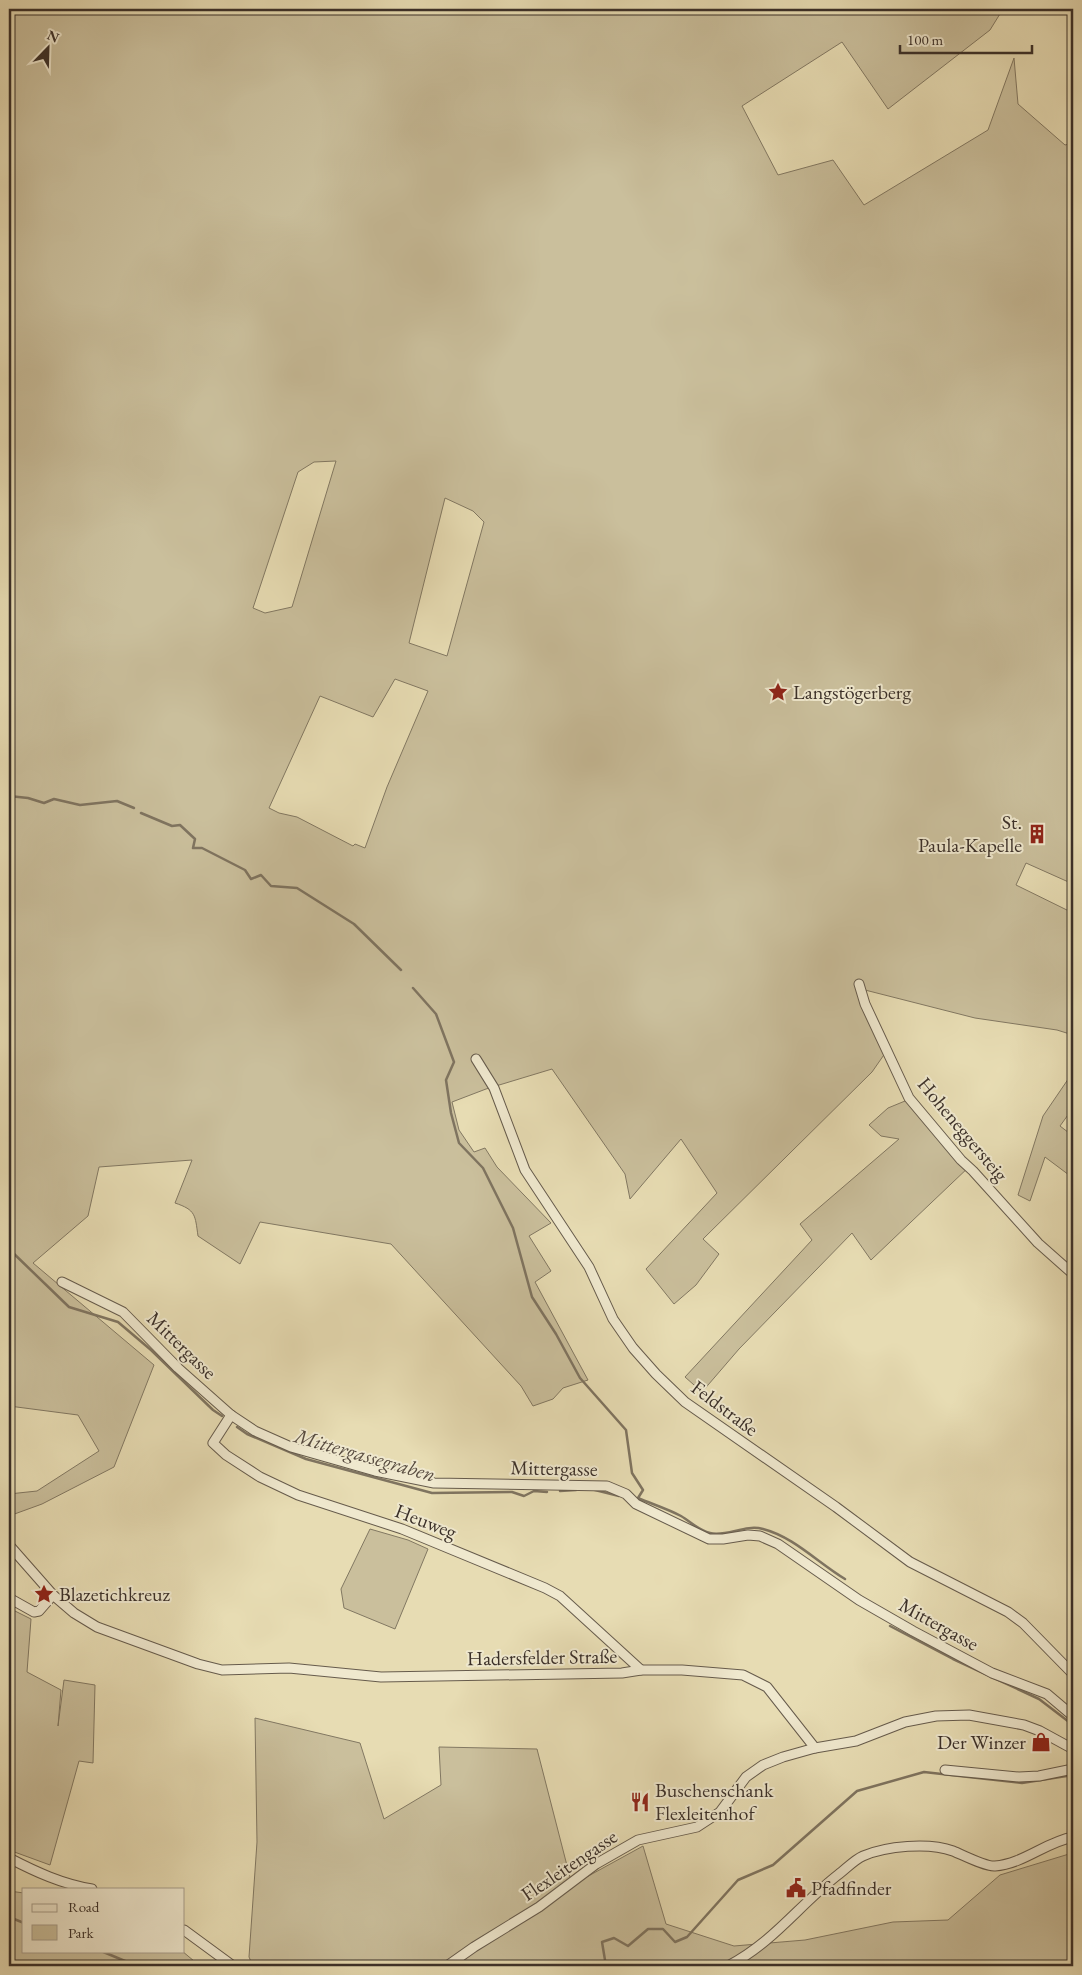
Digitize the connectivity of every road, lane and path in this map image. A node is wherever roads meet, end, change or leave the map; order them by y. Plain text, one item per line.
1 (859, 984) dead end
2 (476, 1059) dead end
3 (1073, 1274) edge
4 (62, 1282) dead end
5 (231, 1415) junction
6 (9, 1545) edge
7 (53, 1595) junction
8 (9, 1598) edge
9 (641, 1670) junction
10 (1073, 1674) edge
11 (1073, 1716) edge
12 (815, 1748) junction
13 (1073, 1749) edge
14 (1073, 1769) edge
15 (945, 1770) dead end
16 (1073, 1837) edge
17 (9, 1858) edge
18 (86, 1888) edge
19 (185, 1931) edge
20 (233, 1966) edge
21 (447, 1966) edge
22 (728, 1966) edge

1 - 3 street, Hoheneggersteig
2 - 10 street, Feldstraße
4 - 5 street, Mittergasse
5 - 9 street, Heuweg
5 - 11 street, Mittergasse
6 - 7 street, Hadersfelder Straße
7 - 8 street
7 - 9 street, Hadersfelder Straße
9 - 12 street, Hadersfelder Straße
12 - 13 street
12 - 21 street, Flexleitengasse
14 - 15 street
16 - 22 street
17 - 18 street
19 - 20 street

